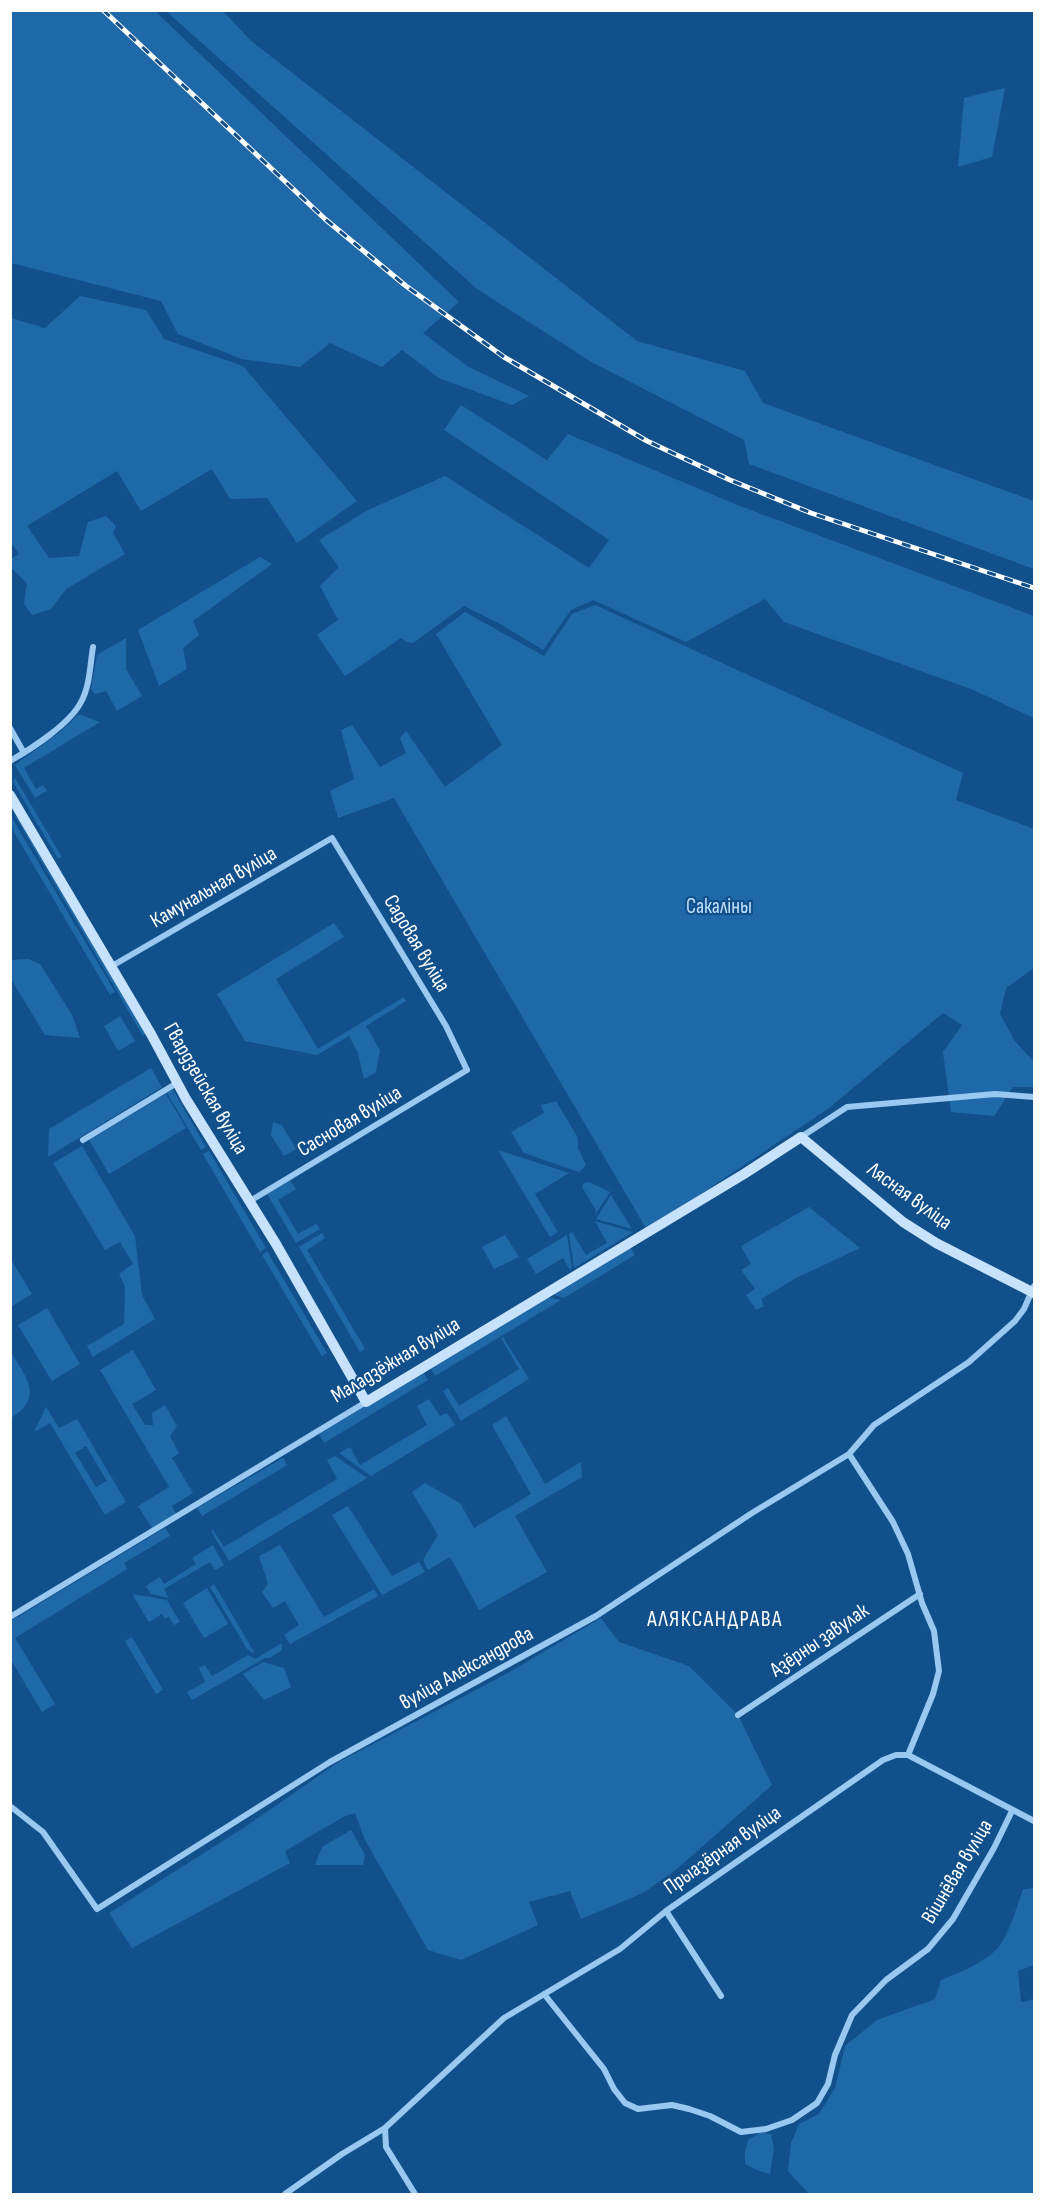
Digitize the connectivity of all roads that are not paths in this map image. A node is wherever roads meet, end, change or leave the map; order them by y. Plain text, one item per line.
1 (93, 647) dead end
2 (10, 728) edge
3 (24, 753) junction
4 (10, 761) edge
5 (10, 795) edge
6 (332, 838) joint
7 (112, 966) junction
8 (467, 1070) joint
9 (177, 1083) junction
10 (1035, 1097) edge
11 (801, 1137) junction
12 (83, 1140) dead end
13 (250, 1201) junction
14 (1033, 1290) edge
15 (366, 1402) junction
16 (849, 1454) junction
17 (920, 1594) junction
18 (10, 1617) edge
19 (738, 1715) dead end
20 (908, 1755) junction
21 (10, 1806) edge
22 (1012, 1811) junction
23 (1035, 1821) edge
24 (666, 1911) junction
25 (544, 1994) junction
26 (722, 1996) dead end
27 (385, 2128) junction
28 (285, 2194) edge
29 (415, 2194) edge

1 - 3 street
2 - 3 street
3 - 4 street
5 - 7 main road, Гвардзейская вуліца
6 - 7 street, Камунальная вуліца
6 - 8 street, Садовая вуліца
7 - 9 main road, Гвардзейская вуліца
8 - 13 street, Сасновая вуліца
9 - 12 street
9 - 13 main road, Гвардзейская вуліца
10 - 11 street
11 - 14 main road, Лясная вуліца
11 - 15 main road, Маладзёжная вуліца
13 - 15 main road, Гвардзейская вуліца
14 - 16 street, вуліца Александрова
15 - 18 street, Маладзёжная вуліца
16 - 17 street
16 - 21 street, вуліца Александрова
17 - 19 street, Азёрны завулак
17 - 20 street
20 - 22 street
20 - 24 street, Прыазёрная вуліца
22 - 23 street
22 - 25 street, Вішнёвая вуліца
24 - 25 street, Прыазёрная вуліца
24 - 26 street
25 - 27 street, Прыазёрная вуліца
27 - 28 street, Прыазёрная вуліца
27 - 29 street

